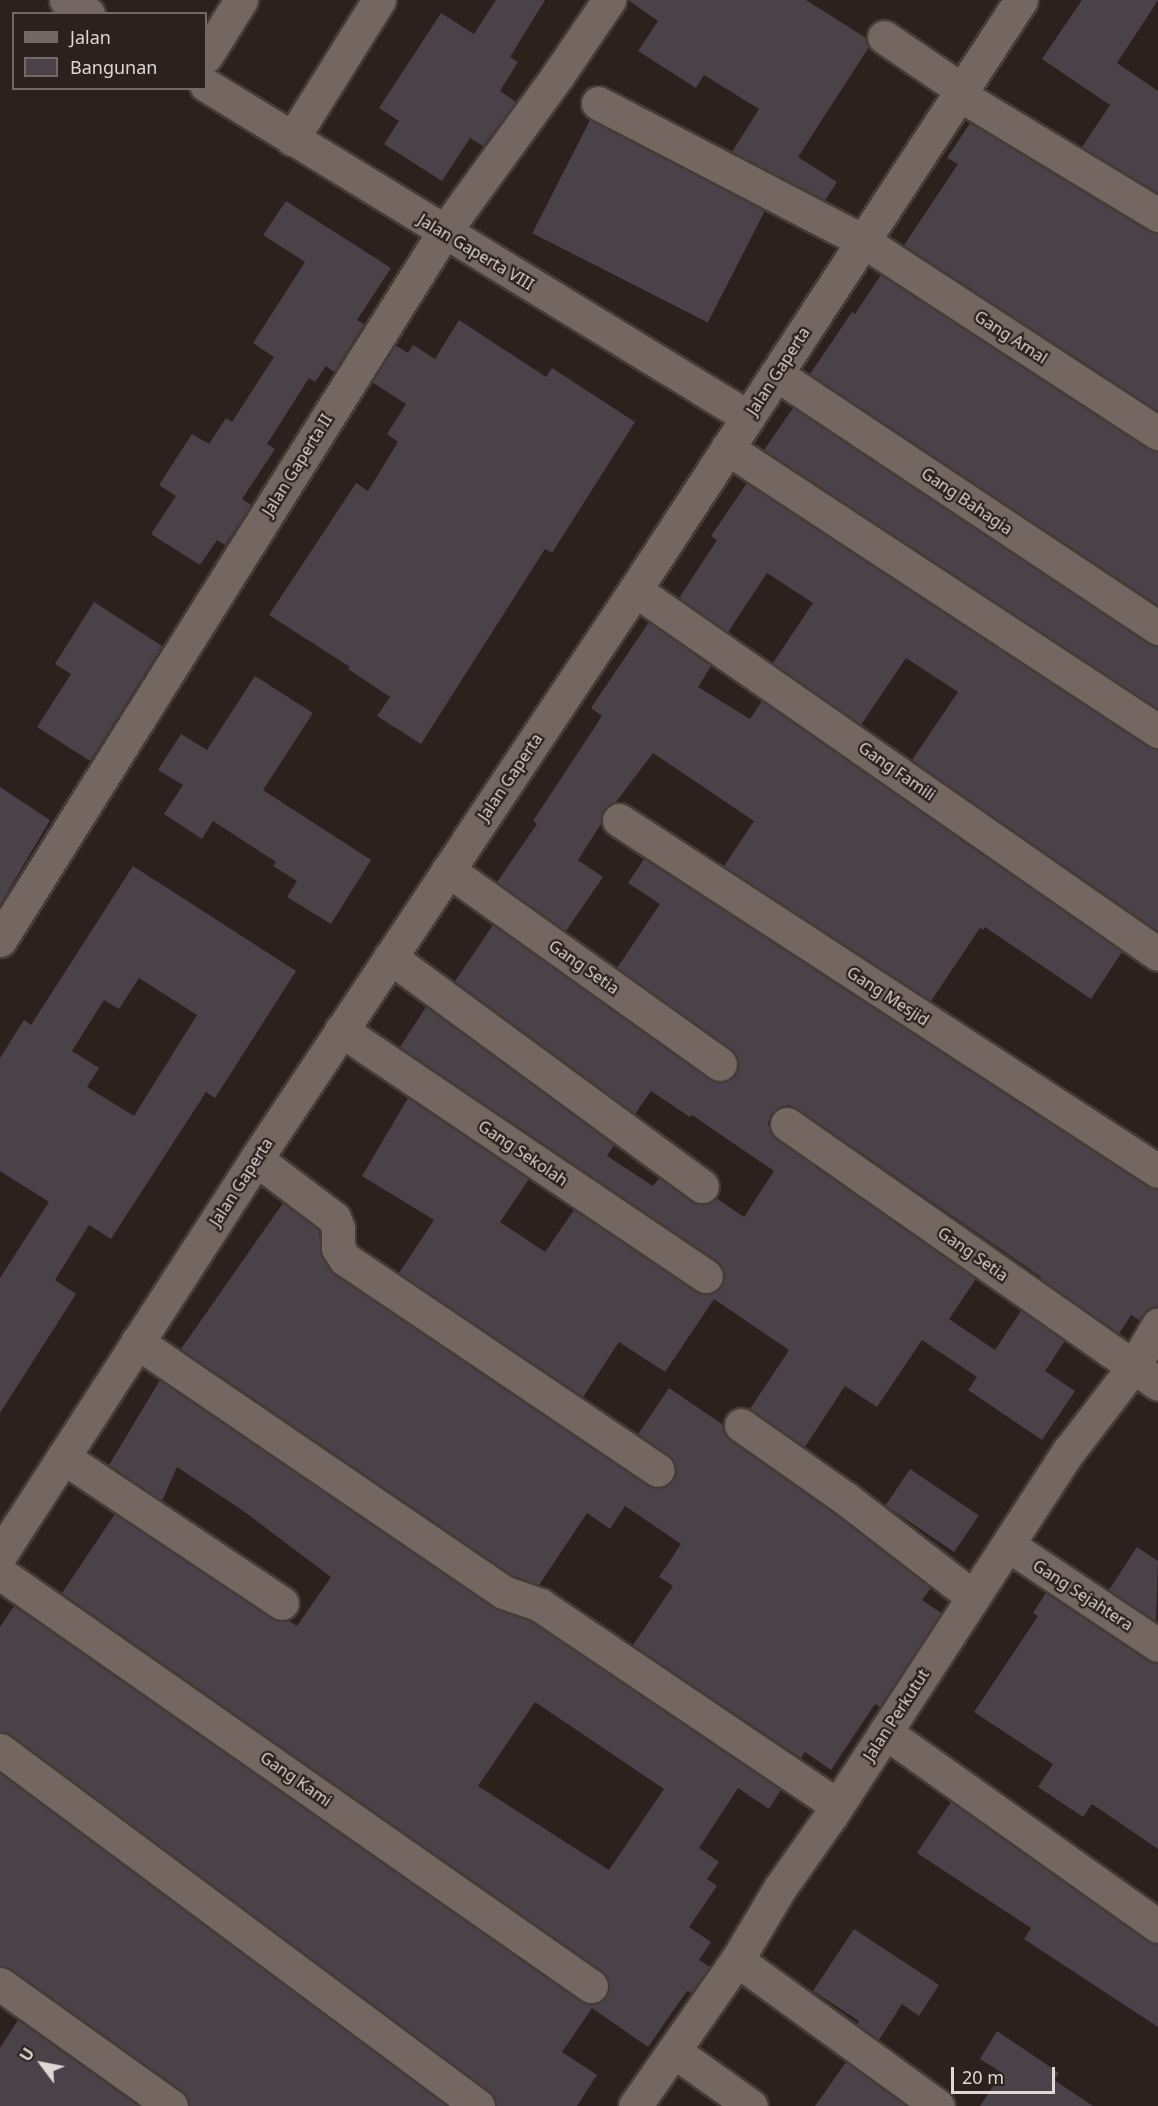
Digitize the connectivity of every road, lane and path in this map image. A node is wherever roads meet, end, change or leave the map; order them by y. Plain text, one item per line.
1 (66, 0) edge
2 (241, 0) edge
3 (379, 0) edge
4 (609, 0) edge
5 (1021, 0) edge
6 (85, 12) edge
7 (884, 37) dead end
8 (207, 54) edge
9 (207, 86) edge
10 (961, 92) junction
11 (598, 103) dead end
12 (292, 139) junction
13 (1158, 215) edge
14 (444, 232) junction
15 (863, 242) junction
16 (776, 374) junction
17 (748, 417) junction
18 (1158, 432) edge
19 (727, 448) junction
20 (635, 590) junction
21 (1158, 628) edge
22 (1158, 731) edge
23 (618, 820) dead end
24 (448, 870) junction
25 (0, 940) edge
26 (1158, 954) edge
27 (390, 957) junction
28 (341, 1030) junction
29 (720, 1064) dead end
30 (787, 1124) dead end
31 (256, 1159) junction
32 (1158, 1171) edge
33 (702, 1186) dead end
34 (706, 1276) dead end
35 (1158, 1325) edge
36 (138, 1342) junction
37 (1146, 1375) edge
38 (741, 1425) dead end
39 (63, 1457) junction
40 (658, 1470) dead end
41 (1008, 1545) junction
42 (0, 1555) edge
43 (0, 1573) edge
44 (973, 1597) junction
45 (282, 1604) dead end
46 (1158, 1645) edge
47 (885, 1732) junction
48 (0, 1750) edge
49 (837, 1805) junction
50 (1158, 1926) edge
51 (738, 1960) junction
52 (0, 1984) edge
53 (591, 1986) dead end
54 (675, 2052) junction
55 (171, 2106) edge
56 (478, 2106) edge
57 (635, 2106) edge
58 (751, 2106) edge
59 (938, 2106) edge

1 - 6 street
2 - 8 street
3 - 12 street
4 - 14 street, Jalan Gaperta II
5 - 10 street, Jalan Gaperta
7 - 10 street
9 - 12 street, Jalan Gaperta VIII
10 - 13 street
10 - 15 street, Jalan Gaperta
11 - 15 street, Gang Amal
12 - 14 street, Jalan Gaperta VIII
14 - 17 street, Jalan Gaperta VIII
14 - 25 street, Jalan Gaperta II
15 - 16 street, Jalan Gaperta
15 - 18 street, Gang Amal
16 - 17 street, Jalan Gaperta
16 - 21 street, Gang Bahagia
17 - 19 street, Jalan Gaperta
19 - 20 street, Jalan Gaperta
19 - 22 street
20 - 24 street, Jalan Gaperta
20 - 26 street, Gang Famili
23 - 32 street, Gang Mesjid
24 - 27 street, Jalan Gaperta
24 - 29 street, Gang Setia
27 - 28 street, Jalan Gaperta
27 - 33 street
28 - 31 street, Jalan Gaperta
28 - 34 street, Gang Sekolah
30 - 37 street, Gang Setia
31 - 36 street, Jalan Gaperta
31 - 40 street
35 - 37 street, Jalan Perkutut
36 - 39 street, Jalan Gaperta
36 - 49 street
37 - 41 street, Jalan Perkutut
38 - 44 street
39 - 42 street, Jalan Gaperta
39 - 45 street
41 - 44 street, Jalan Perkutut
41 - 46 street, Gang Sejahtera
43 - 53 street, Gang Kami
44 - 47 street, Jalan Perkutut
47 - 49 street, Jalan Perkutut
47 - 50 street
48 - 56 street
49 - 51 street, Jalan Perkutut
51 - 54 street, Jalan Perkutut
51 - 59 street
52 - 55 street
54 - 57 street, Jalan Perkutut
54 - 58 street

